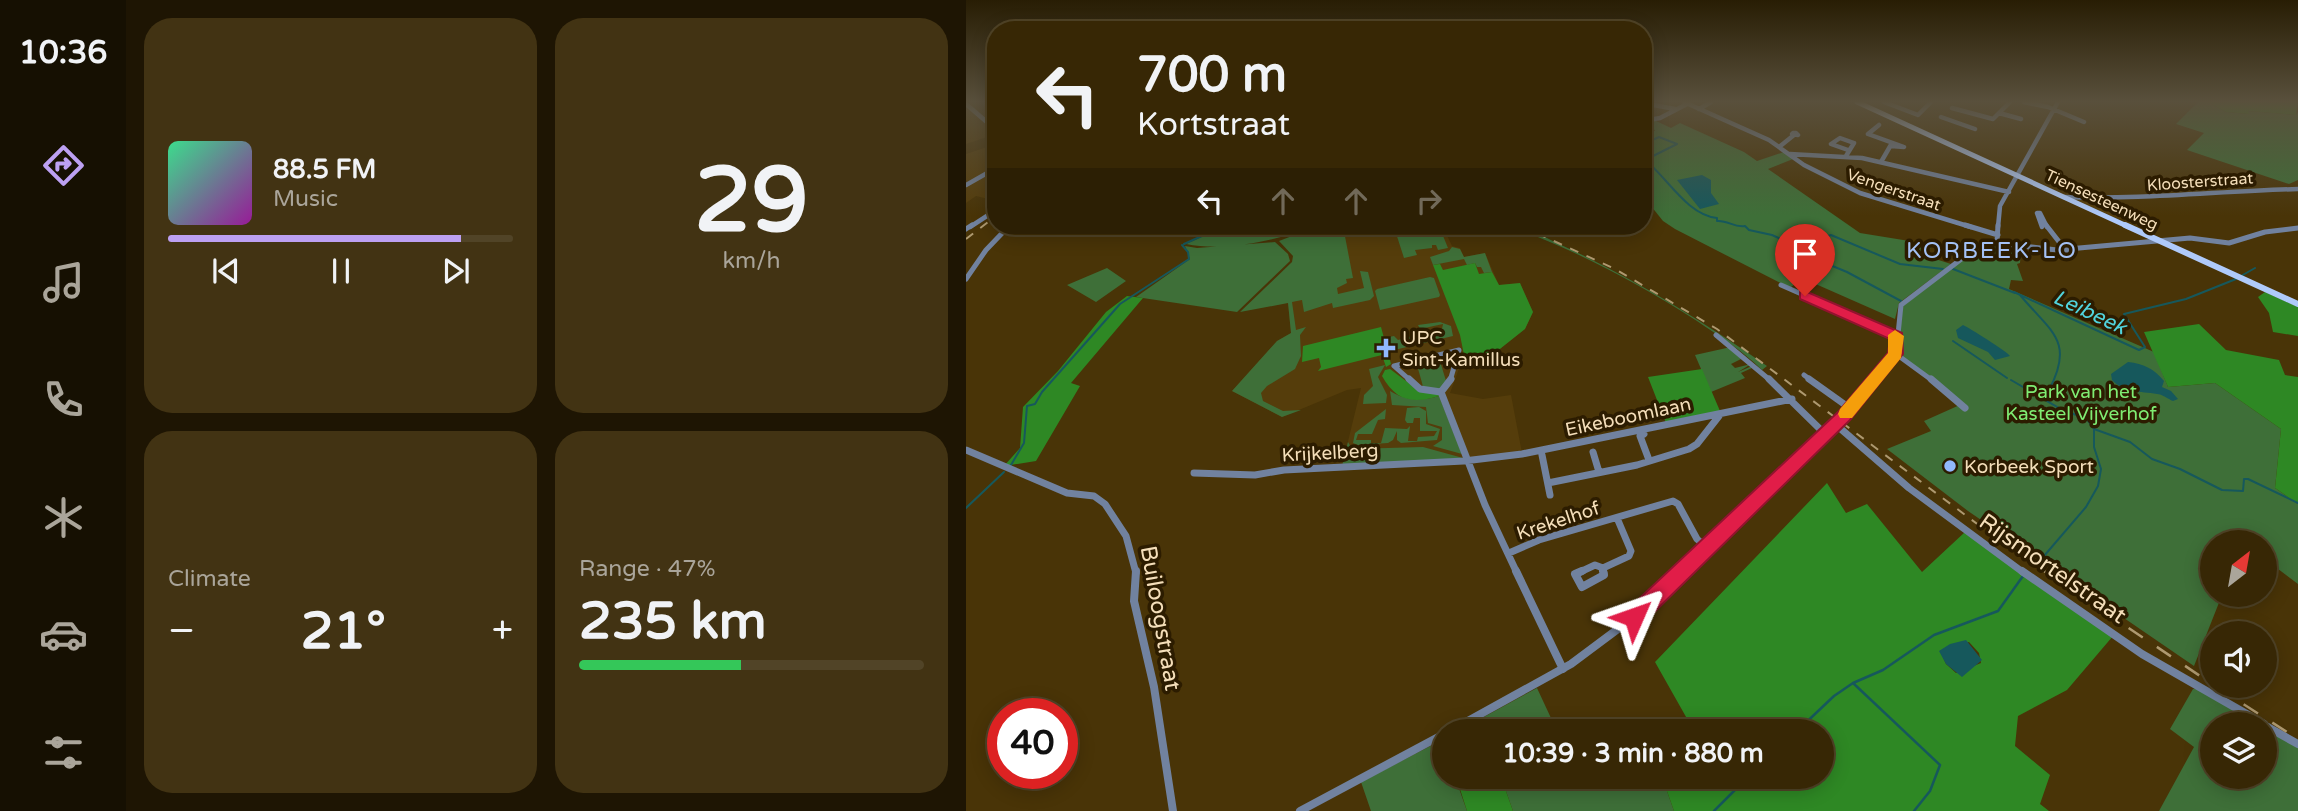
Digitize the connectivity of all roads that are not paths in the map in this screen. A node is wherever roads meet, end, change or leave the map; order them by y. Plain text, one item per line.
1 (1764, 140) edge
2 (1788, 140) edge
3 (1837, 140) edge
4 (1845, 140) edge
5 (1881, 140) edge
6 (1939, 140) edge
7 (2037, 140) edge
8 (1779, 147) junction
9 (1847, 153) junction
10 (1789, 154) junction
11 (1881, 162) junction
12 (987, 173) edge
13 (2016, 175) junction
14 (966, 185) edge
15 (2297, 189) edge
16 (2008, 192) junction
17 (2064, 197) junction
18 (2035, 206) dead end
19 (987, 216) edge
20 (2032, 227) dead end
21 (2045, 227) junction
22 (2298, 228) edge
23 (966, 229) edge
24 (1000, 235) edge
25 (1998, 235) junction
26 (2163, 242) junction
27 (1996, 243) junction
28 (2067, 252) junction
29 (966, 278) edge
30 (1781, 285) dead end
31 (2298, 304) edge
32 (1716, 335) dead end
33 (1897, 336) junction
34 (1896, 354) junction
35 (1804, 375) dead end
36 (1441, 392) junction
37 (1792, 400) junction
38 (1965, 408) dead end
39 (1851, 409) junction
40 (1719, 416) junction
41 (1834, 423) junction
42 (1824, 433) junction
43 (1644, 434) dead end
44 (966, 450) edge
45 (1593, 452) dead end
46 (1541, 455) dead end
47 (1468, 460) junction
48 (1649, 460) junction
49 (1599, 472) junction
50 (1194, 473) dead end
51 (1548, 483) junction
52 (1550, 495) dead end
53 (1617, 517) junction
54 (1707, 548) junction
55 (1509, 553) junction
56 (1603, 568) dead end
57 (1563, 669) junction
58 (2242, 712) edge
59 (1472, 719) edge
60 (2277, 732) edge
61 (1432, 740) edge
62 (2298, 744) edge
63 (1172, 811) edge
64 (1300, 811) edge

1 - 8 street, Vengerstraat
2 - 8 street
3 - 9 street
4 - 9 street
5 - 11 street
6 - 13 main road, Tiensesteenweg
7 - 13 street
8 - 10 street, Vengerstraat
9 - 10 street
9 - 11 street
10 - 25 street, Vengerstraat
11 - 16 street
12 - 14 street
13 - 16 street
13 - 17 main road, Tiensesteenweg
15 - 17 street, Kloosterstraat
16 - 25 street
17 - 26 main road, Tiensesteenweg
18 - 21 street
19 - 23 street
20 - 21 street
21 - 28 street
22 - 26 street
24 - 29 street
25 - 27 street
26 - 28 street
26 - 31 main road, Tiensesteenweg
27 - 28 street
27 - 33 street
30 - 33 street
32 - 37 street
33 - 34 street
34 - 38 street
34 - 39 street
35 - 39 street
36 - 36 street
36 - 47 street
37 - 40 street, Eikeboomlaan
37 - 42 street
39 - 41 street
40 - 47 street, Eikeboomlaan
40 - 48 street
41 - 42 street
41 - 58 street, Rijsmortelstraat
42 - 54 street
43 - 48 street
44 - 63 street, Builoogstraat
45 - 49 street
46 - 51 street
47 - 50 street, Krijkelberg
47 - 55 street
48 - 49 street
49 - 51 street
51 - 52 street
53 - 54 street, Krekelhof
53 - 55 street, Krekelhof
53 - 56 street, Krekelhof
54 - 57 street
55 - 57 street
57 - 59 street
60 - 62 street, Rijsmortelstraat
61 - 64 street

